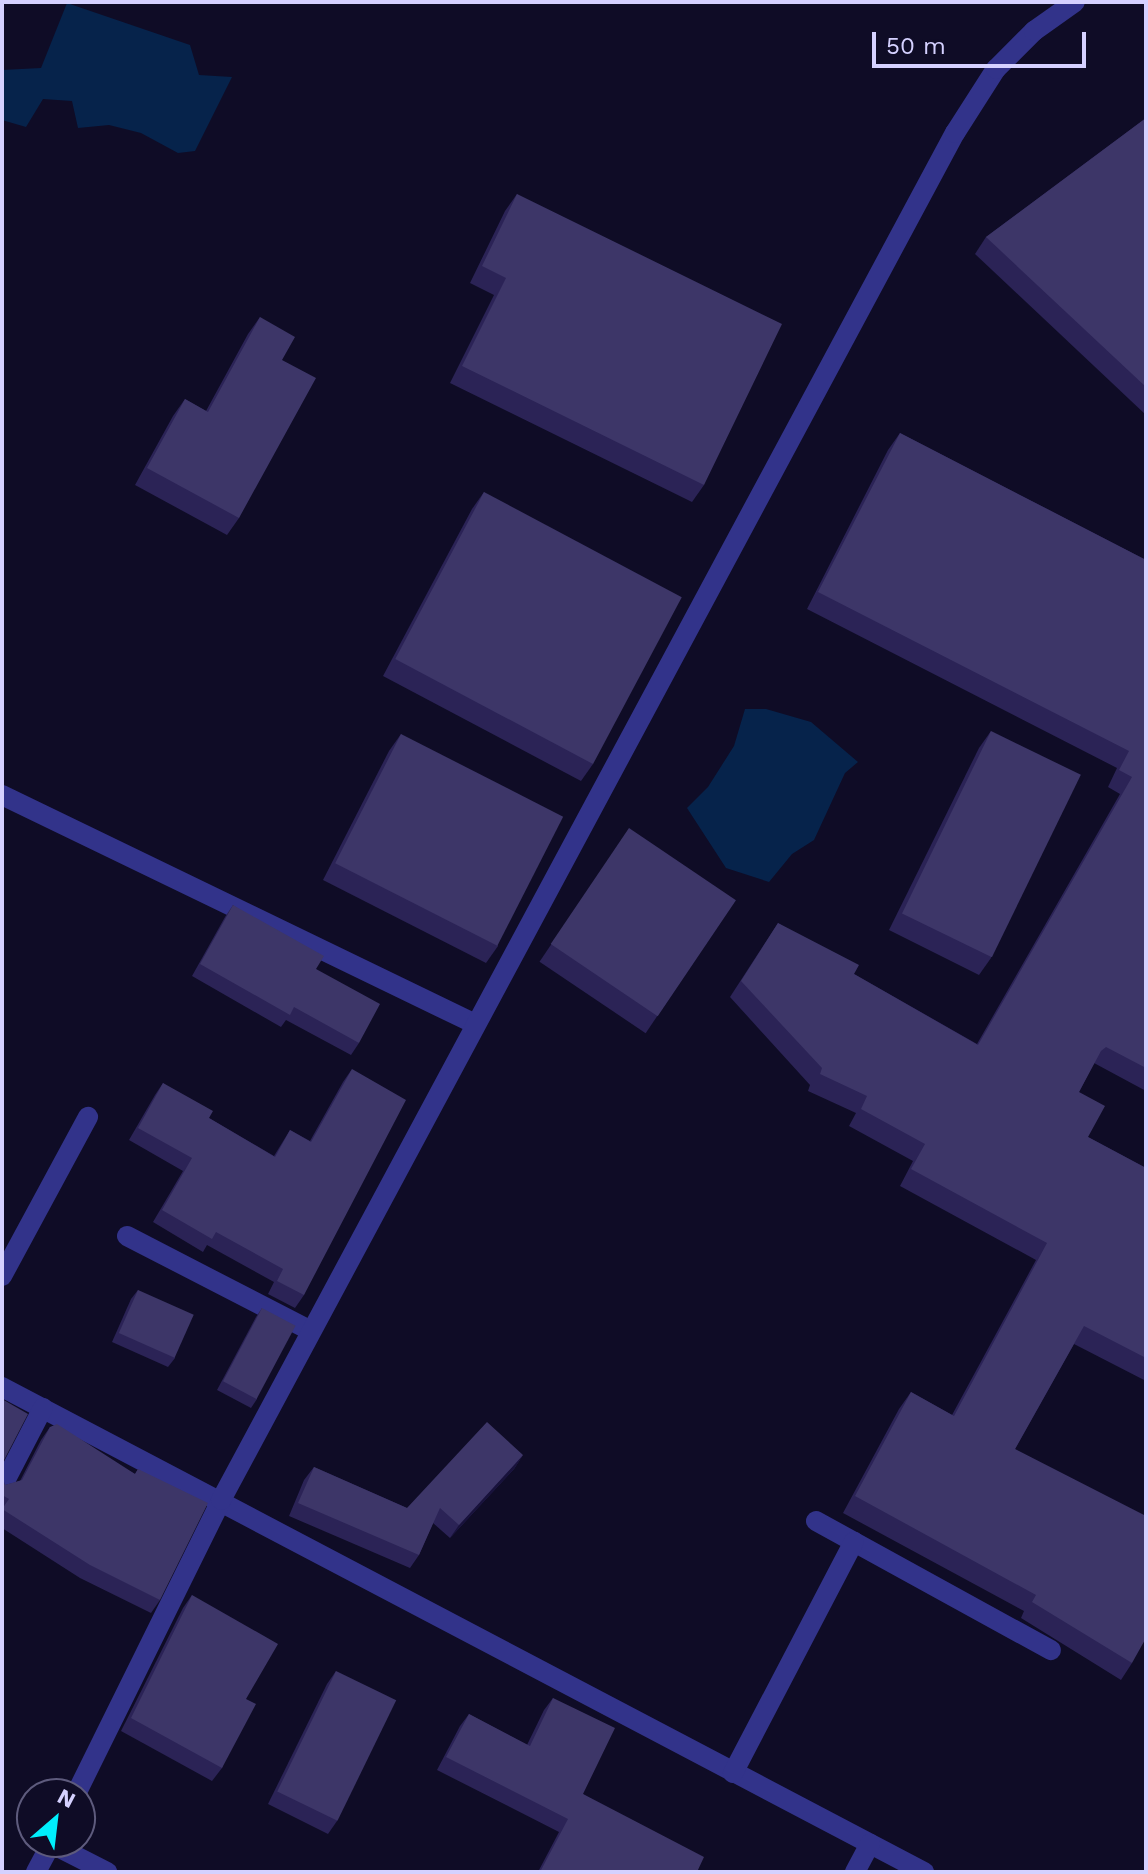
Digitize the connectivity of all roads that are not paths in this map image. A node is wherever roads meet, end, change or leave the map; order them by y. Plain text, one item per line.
1 (1075, 2) edge
2 (2, 795) edge
3 (473, 1023) junction
4 (88, 1117) dead end
5 (127, 1236) dead end
6 (2, 1276) edge
7 (311, 1331) junction
8 (2, 1387) edge
9 (43, 1408) junction
10 (2, 1487) edge
11 (221, 1500) junction
12 (816, 1521) dead end
13 (854, 1542) junction
14 (1051, 1650) dead end
15 (733, 1773) junction
16 (84, 1778) edge
17 (870, 1844) junction
18 (80, 1858) edge
19 (107, 1872) edge
20 (855, 1872) edge
21 (924, 1872) edge

1 - 3 street
2 - 3 street
3 - 7 street
4 - 6 street
5 - 7 street
7 - 11 street
8 - 9 street
9 - 10 street
9 - 11 street
11 - 15 street
11 - 16 street
12 - 13 street
13 - 14 street
13 - 15 street
15 - 17 street
17 - 20 street
17 - 21 street
18 - 19 street

